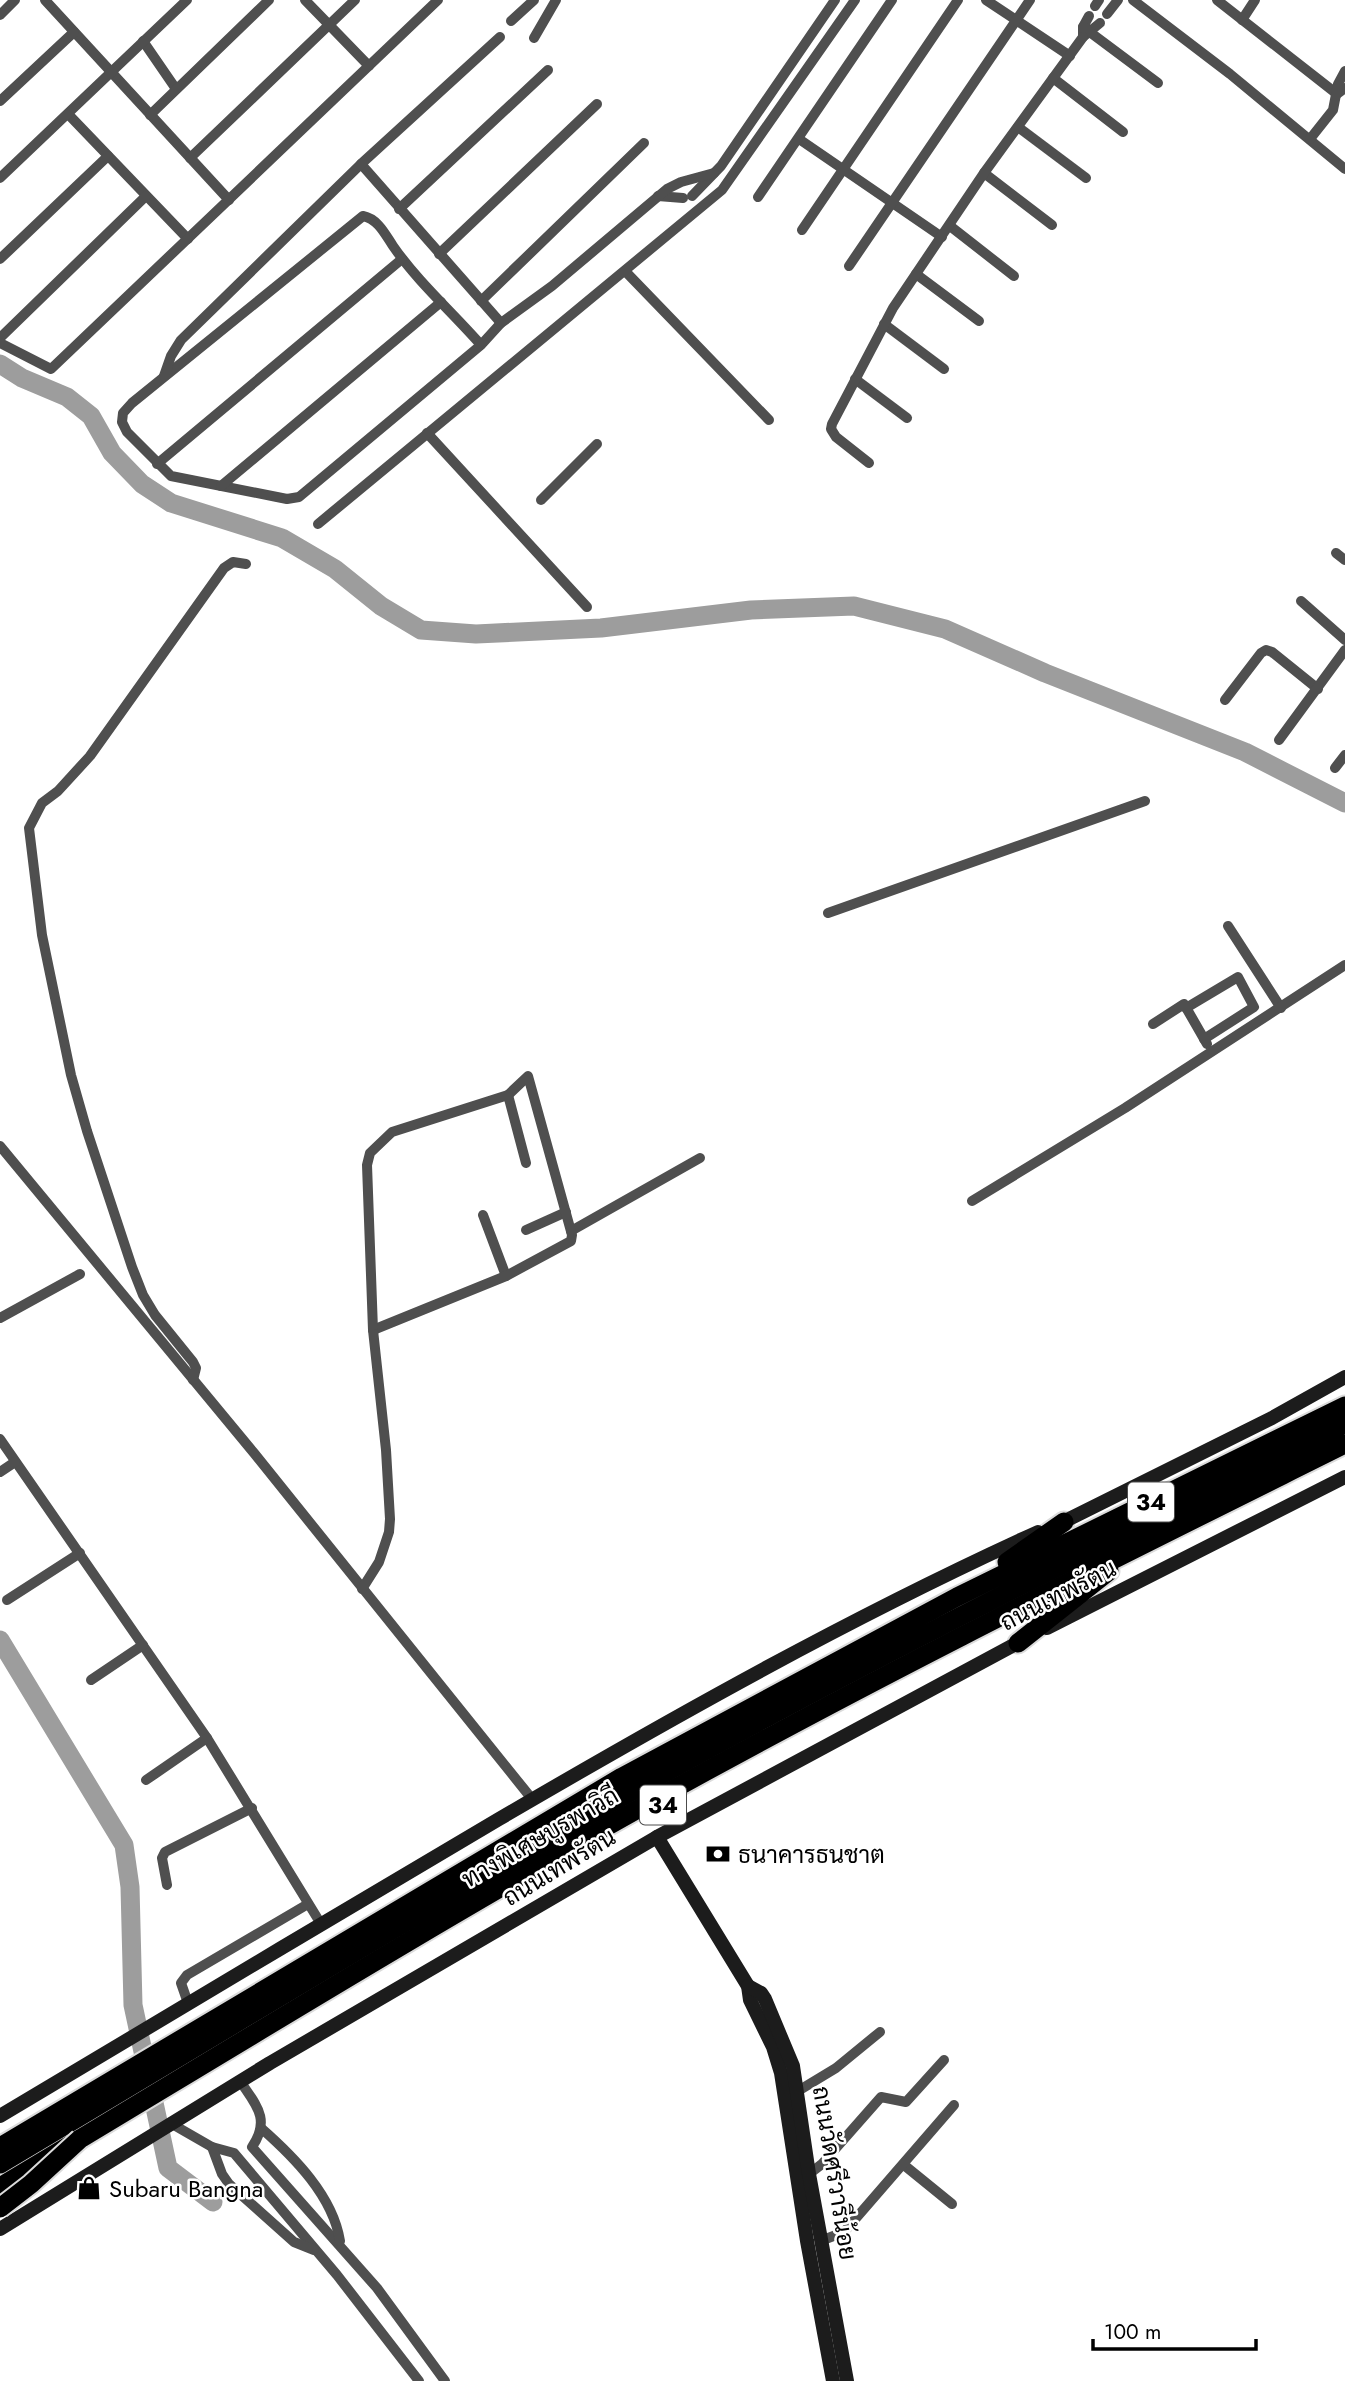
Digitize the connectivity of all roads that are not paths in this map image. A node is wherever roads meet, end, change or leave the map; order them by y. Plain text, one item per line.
1 (15, 0) edge
2 (45, 0) edge
3 (187, 0) edge
4 (269, 0) edge
5 (305, 0) edge
6 (355, 0) edge
7 (438, 0) edge
8 (534, 0) edge
9 (556, 0) edge
10 (835, 0) edge
11 (855, 0) edge
12 (892, 0) edge
13 (958, 0) edge
14 (986, 0) edge
15 (1030, 0) edge
16 (1118, 0) edge
17 (1133, 0) edge
18 (1217, 0) edge
19 (1255, 0) edge
20 (1094, 7) edge
21 (0, 15) edge
22 (1017, 20) junction
23 (1242, 20) junction
24 (511, 21) dead end
25 (329, 25) junction
26 (74, 32) junction
27 (1086, 32) junction
28 (500, 37) dead end
29 (534, 38) dead end
30 (143, 41) junction
31 (1070, 56) junction
32 (369, 66) junction
33 (548, 70) dead end
34 (1345, 71) edge
35 (111, 72) junction
36 (1053, 78) junction
37 (1158, 83) dead end
38 (176, 89) junction
39 (1341, 91) edge
40 (0, 101) edge
41 (597, 104) dead end
42 (68, 114) junction
43 (150, 115) junction
44 (1018, 127) junction
45 (1123, 132) dead end
46 (799, 139) junction
47 (1310, 139) junction
48 (644, 143) dead end
49 (108, 156) junction
50 (190, 158) junction
51 (360, 164) junction
52 (845, 169) junction
53 (1345, 169) edge
54 (714, 173) junction
55 (984, 173) junction
56 (0, 178) edge
57 (1086, 178) dead end
58 (146, 196) junction
59 (658, 196) junction
60 (758, 197) dead end
61 (229, 200) junction
62 (893, 203) junction
63 (399, 209) junction
64 (1052, 225) dead end
65 (950, 226) junction
66 (802, 230) dead end
67 (942, 237) junction
68 (188, 239) junction
69 (439, 254) junction
70 (0, 259) edge
71 (402, 259) junction
72 (849, 265) dead end
73 (625, 271) junction
74 (916, 274) junction
75 (1014, 276) dead end
76 (481, 301) junction
77 (441, 302) junction
78 (979, 321) dead end
79 (501, 323) junction
80 (884, 324) junction
81 (0, 340) edge
82 (481, 345) junction
83 (944, 369) dead end
84 (163, 378) junction
85 (855, 379) junction
86 (907, 418) dead end
87 (769, 420) dead end
88 (428, 433) junction
89 (597, 444) dead end
90 (869, 463) dead end
91 (157, 464) junction
92 (221, 486) junction
93 (541, 500) dead end
94 (318, 524) dead end
95 (246, 564) dead end
96 (1301, 601) dead end
97 (587, 607) dead end
98 (1345, 640) edge
99 (1345, 650) edge
100 (1318, 689) junction
101 (1226, 700) dead end
102 (1279, 740) dead end
103 (1345, 755) edge
104 (1335, 768) dead end
105 (1145, 801) dead end
106 (828, 913) dead end
107 (1228, 926) dead end
108 (1345, 965) edge
109 (1186, 1008) junction
110 (1281, 1008) junction
111 (1153, 1024) dead end
112 (1204, 1039) junction
113 (1211, 1053) junction
114 (508, 1095) junction
115 (0, 1146) edge
116 (700, 1158) dead end
117 (526, 1163) dead end
118 (972, 1201) dead end
119 (566, 1212) junction
120 (483, 1215) dead end
121 (526, 1230) dead end
122 (571, 1231) junction
123 (80, 1274) dead end
124 (506, 1276) junction
125 (0, 1318) edge
126 (373, 1330) junction
127 (1345, 1377) edge
128 (193, 1380) junction
129 (1345, 1385) edge
130 (1345, 1406) edge
131 (1272, 1418) junction
132 (1345, 1423) edge
133 (0, 1439) edge
134 (1345, 1444) edge
135 (1345, 1452) edge
136 (15, 1462) junction
137 (0, 1472) edge
138 (1345, 1477) edge
139 (1064, 1522) junction
140 (80, 1553) junction
141 (1112, 1568) junction
142 (362, 1589) junction
143 (957, 1597) junction
144 (7, 1600) dead end
145 (1018, 1643) junction
146 (143, 1645) junction
147 (91, 1680) dead end
148 (207, 1738) junction
149 (146, 1780) dead end
150 (532, 1800) junction
151 (252, 1808) junction
152 (657, 1837) junction
153 (167, 1885) dead end
154 (308, 1905) junction
155 (321, 1924) junction
156 (748, 1986) junction
157 (188, 2003) junction
158 (880, 2032) dead end
159 (944, 2060) dead end
160 (240, 2081) junction
161 (798, 2091) junction
162 (954, 2105) dead end
163 (0, 2116) edge
164 (172, 2124) junction
165 (261, 2128) junction
166 (75, 2131) junction
167 (0, 2147) edge
168 (212, 2147) junction
169 (253, 2147) junction
170 (234, 2153) junction
171 (0, 2164) edge
172 (904, 2165) junction
173 (809, 2174) junction
174 (0, 2187) edge
175 (0, 2194) edge
176 (952, 2204) dead end
177 (0, 2208) edge
178 (0, 2229) edge
179 (822, 2240) junction
180 (340, 2243) junction
181 (317, 2251) junction
182 (439, 2379) edge
183 (419, 2381) edge
184 (833, 2381) edge
185 (847, 2381) edge

1 - 21 street
2 - 26 street
3 - 30 street
4 - 38 street
5 - 25 street
6 - 25 street
7 - 32 street
8 - 24 street
9 - 29 street
10 - 54 street
11 - 73 street
12 - 46 street
13 - 52 street
14 - 22 street
15 - 22 street
16 - 27 street
17 - 47 street
18 - 23 street
19 - 23 street
20 - 27 street
22 - 31 street
22 - 62 street
23 - 39 street
25 - 32 street
25 - 50 street
26 - 35 street
26 - 40 street
27 - 31 street
27 - 37 street
28 - 51 street
30 - 35 street
30 - 38 street
31 - 36 street
32 - 61 street
33 - 63 street
34 - 39 street
35 - 42 street
35 - 43 street
36 - 44 street
36 - 45 street
38 - 43 street
39 - 47 street
41 - 69 street
42 - 49 street
42 - 56 street
43 - 50 street
44 - 55 street
44 - 57 street
46 - 52 street
46 - 60 street
47 - 53 street
48 - 76 street
49 - 58 street
49 - 70 street
50 - 61 street
51 - 63 street
51 - 84 street
52 - 62 street
52 - 66 street
54 - 59 street
54 - 59 street
55 - 64 street
55 - 65 street
58 - 68 street
58 - 81 street
59 - 79 street
61 - 68 street
62 - 67 street
62 - 72 street
63 - 69 street
65 - 67 street
65 - 75 street
67 - 74 street
68 - 81 street
69 - 76 street
71 - 77 street
71 - 84 street
71 - 91 street
73 - 87 street
73 - 88 street
74 - 78 street
74 - 80 street
76 - 79 street
77 - 82 street
77 - 92 street
79 - 82 street
80 - 83 street
80 - 85 street
82 - 92 street
84 - 91 street
85 - 86 street
85 - 90 street
88 - 94 street
88 - 97 street
89 - 93 street
91 - 92 street
95 - 128 street
96 - 98 street
99 - 100 street
100 - 101 street
100 - 102 street
103 - 104 street
105 - 106 street
107 - 110 street
108 - 110 street
109 - 111 street
109 - 112 street
109 - 112 street
110 - 113 street
112 - 113 street
113 - 118 street
114 - 117 street
114 - 119 street
114 - 126 street
115 - 128 street
116 - 122 street
119 - 121 street
119 - 122 street
120 - 124 street
122 - 124 street
123 - 125 street
124 - 126 street
126 - 142 street
127 - 131 main road, 34
128 - 142 street
129 - 131 main road
130 - 143 highway, ถนนเทพรัตน / 34
131 - 139 main road, 34
132 - 166 highway, ทางพิเศษบูรพาวิถี
133 - 136 street
134 - 166 highway, ทางพิเศษบูรพาวิถี
135 - 141 highway, ถนนเทพรัตน / 34
136 - 137 street
136 - 140 street
138 - 145 main road, ถนนเทพรัตน / 34
139 - 143 highway
139 - 150 main road, 34
140 - 144 street
140 - 146 street
141 - 145 highway
141 - 175 highway, ถนนเทพรัตน / 34
142 - 150 street
143 - 167 highway, ถนนเทพรัตน / 34
145 - 152 main road, ถนนเทพรัตน / 34
146 - 147 street
146 - 148 street
148 - 149 street
148 - 151 street
150 - 155 main road, 34
151 - 153 street
151 - 154 street
152 - 156 main road, ถนนวัดศรีวารีน้อย
152 - 160 main road, ถนนเทพรัตน / 34
154 - 155 street
154 - 157 street
155 - 157 main road, 34
156 - 161 main road, ถนนวัดศรีวารีน้อย
156 - 184 main road, ถนนวัดศรีวารีน้อย
157 - 163 main road, 34
158 - 161 street
159 - 173 street
160 - 164 main road, ถนนเทพรัตน / 34
160 - 165 street
161 - 173 main road, ถนนวัดศรีวารีน้อย
162 - 172 street
164 - 168 street
164 - 178 main road, ถนนเทพรัตน / 34
165 - 169 street
165 - 180 street
166 - 167 highway
166 - 171 highway, ทางพิเศษบูรพาวิถี
166 - 174 highway, ทางพิเศษบูรพาวิถี, bridge
166 - 177 highway, bridge
168 - 170 street
168 - 181 street
169 - 170 street
169 - 180 street
170 - 181 street
172 - 176 street
172 - 179 street
173 - 179 main road, ถนนวัดศรีวารีน้อย
179 - 185 main road, ถนนวัดศรีวารีน้อย
180 - 182 street
181 - 183 street

